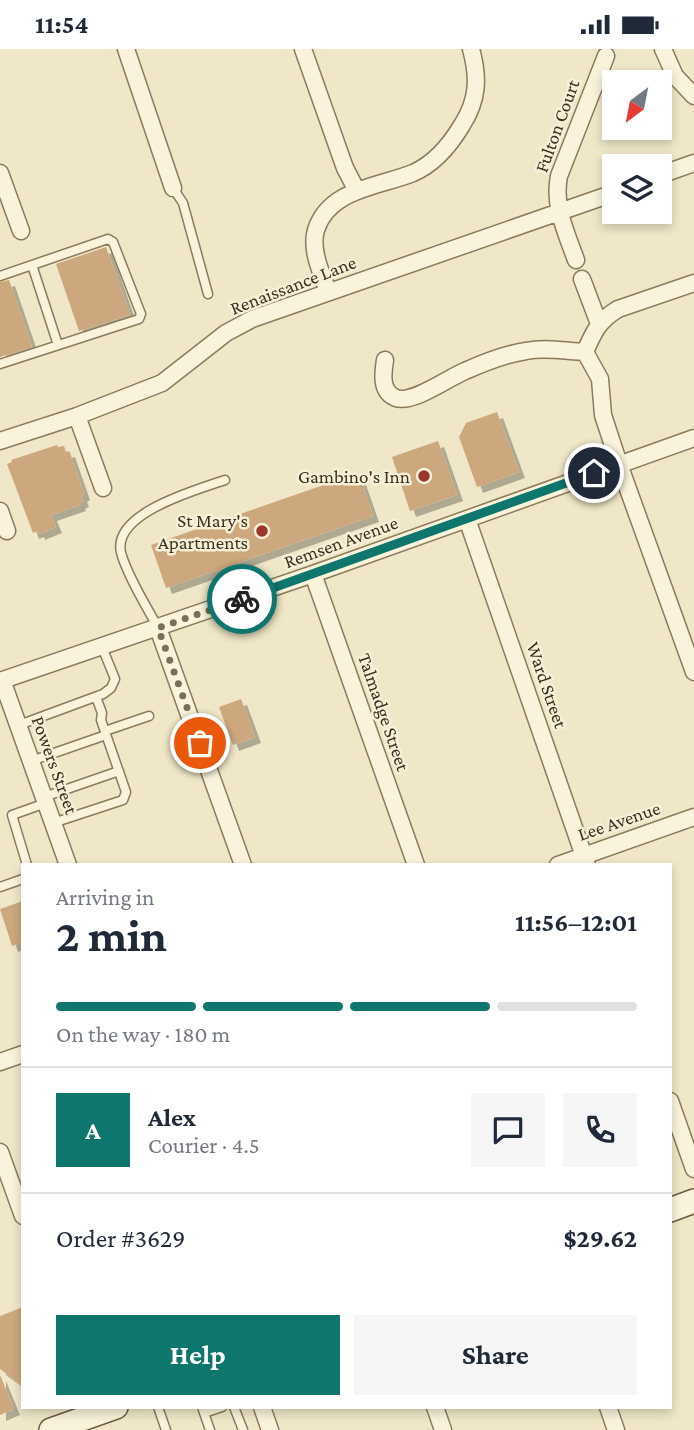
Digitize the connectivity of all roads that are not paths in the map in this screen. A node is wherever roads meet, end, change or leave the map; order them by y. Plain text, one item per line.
1 (126, 49) edge
2 (303, 49) edge
3 (471, 49) edge
4 (663, 49) edge
5 (606, 55) dead end
6 (694, 96) edge
7 (694, 163) edge
8 (672, 171) edge
9 (0, 173) edge
10 (173, 188) joint
11 (357, 191) junction
12 (602, 197) edge
13 (559, 213) junction
14 (20, 231) dead end
15 (576, 260) dead end
16 (32, 265) junction
17 (0, 276) edge
18 (582, 279) dead end
19 (694, 283) edge
20 (328, 292) junction
21 (208, 293) dead end
22 (598, 324) junction
23 (58, 345) junction
24 (584, 352) junction
25 (385, 360) dead end
26 (0, 364) edge
27 (77, 416) junction
28 (694, 438) edge
29 (0, 441) edge
30 (619, 464) junction
31 (225, 480) dead end
32 (103, 488) dead end
33 (0, 512) edge
34 (467, 519) junction
35 (7, 531) dead end
36 (313, 574) junction
37 (158, 628) junction
38 (102, 647) junction
39 (694, 672) edge
40 (1, 680) edge
41 (96, 697) junction
42 (149, 716) dead end
43 (19, 726) junction
44 (105, 733) junction
45 (32, 761) junction
46 (118, 771) junction
47 (45, 800) junction
48 (694, 817) edge
49 (54, 823) junction
50 (585, 860) edge
51 (26, 863) edge
52 (67, 863) edge
53 (242, 863) edge
54 (415, 863) edge
55 (21, 880) edge
56 (0, 887) edge
57 (21, 1055) edge
58 (0, 1062) edge
59 (672, 1107) edge
60 (0, 1152) edge
61 (694, 1169) edge
62 (694, 1201) edge
63 (672, 1209) edge
64 (21, 1210) edge
65 (112, 1409) edge
66 (159, 1409) edge
67 (235, 1409) edge
68 (263, 1409) edge
69 (436, 1409) edge
70 (609, 1409) edge
71 (203, 1410) edge
72 (94, 1417) edge
73 (51, 1430) edge
74 (166, 1430) edge
75 (210, 1430) edge
76 (243, 1430) edge
77 (270, 1430) edge
78 (443, 1430) edge
79 (615, 1430) edge

1 - 10 street
2 - 11 street
3 - 11 street
4 - 6 street
5 - 13 street, Fulton Court
7 - 8 street
9 - 14 street
10 - 21 lane
11 - 20 street
12 - 13 street, Renaissance Lane
13 - 15 street, Fulton Court
13 - 20 street, Renaissance Lane
16 - 17 lane
16 - 23 lane
16 - 23 lane
18 - 22 street
19 - 22 street
20 - 27 street, Renaissance Lane
22 - 24 street
23 - 26 lane
24 - 25 street
24 - 30 street
27 - 29 street, Renaissance Lane
27 - 32 street
28 - 30 street, Remsen Avenue
30 - 34 street, Remsen Avenue
30 - 39 street
31 - 37 lane
33 - 35 street
34 - 36 street, Remsen Avenue
34 - 50 street, Ward Street
36 - 37 street, Remsen Avenue
36 - 54 street, Talmadge Street
37 - 38 street, Remsen Avenue
37 - 53 street
38 - 40 street, Remsen Avenue
38 - 41 lane
40 - 43 street, Powers Street
41 - 43 lane
41 - 44 lane
42 - 44 lane
43 - 45 street, Powers Street
44 - 45 lane
44 - 46 lane
45 - 47 street, Powers Street
46 - 47 lane
46 - 49 lane
47 - 49 street, Powers Street
47 - 51 lane
48 - 50 street, Lee Avenue
49 - 52 street, Powers Street
55 - 56 lane
57 - 58 street
59 - 61 street
60 - 64 street
62 - 63 main road
65 - 72 main road
66 - 74 lane
67 - 76 lane
68 - 77 street
69 - 78 street
70 - 79 street
71 - 75 lane
72 - 73 main road

